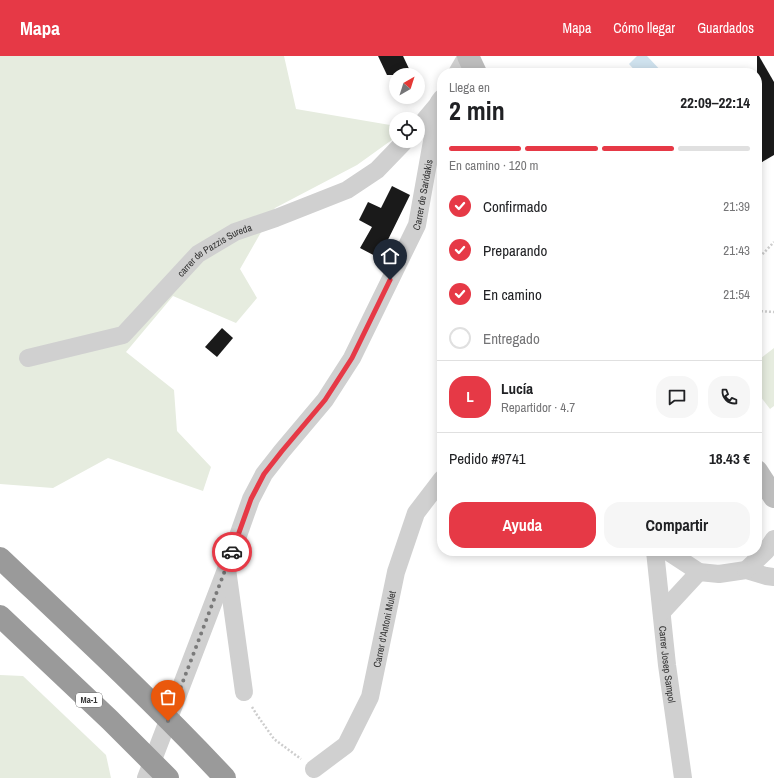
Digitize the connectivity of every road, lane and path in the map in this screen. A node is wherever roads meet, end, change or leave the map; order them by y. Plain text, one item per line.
1 (468, 56) edge
2 (460, 68) edge
3 (474, 68) edge
4 (437, 105) edge
5 (425, 119) edge
6 (437, 121) edge
7 (398, 148) edge
8 (774, 242) edge
9 (762, 255) edge
10 (762, 311) edge
11 (774, 312) edge
12 (28, 358) dead end
13 (762, 479) edge
14 (437, 486) edge
15 (774, 497) edge
16 (774, 538) edge
17 (762, 555) edge
18 (656, 556) edge
19 (675, 556) edge
20 (761, 556) edge
21 (0, 558) edge
22 (227, 567) junction
23 (746, 570) junction
24 (699, 572) junction
25 (774, 577) edge
26 (662, 612) junction
27 (0, 616) edge
28 (244, 692) joint
29 (314, 769) joint
30 (146, 778) edge
31 (168, 778) edge
32 (225, 778) edge
33 (683, 778) edge

1 - 2 street
1 - 3 street
4 - 5 street
6 - 22 street, Carrer de Saridakis
7 - 12 street, carrer de Pazzis Sureda
8 - 9 path
10 - 11 path
13 - 15 street
14 - 29 street, Carrer d'Antoni Mulet
16 - 17 street
18 - 26 street, Carrer Josep Sampol
19 - 24 street
20 - 23 street
21 - 32 highway
22 - 28 street
22 - 30 street, Carrer de Saridakis
23 - 24 street
23 - 25 street
24 - 26 street
26 - 33 street, Carrer Josep Sampol
27 - 31 highway, Ma-1
28 - 29 path

